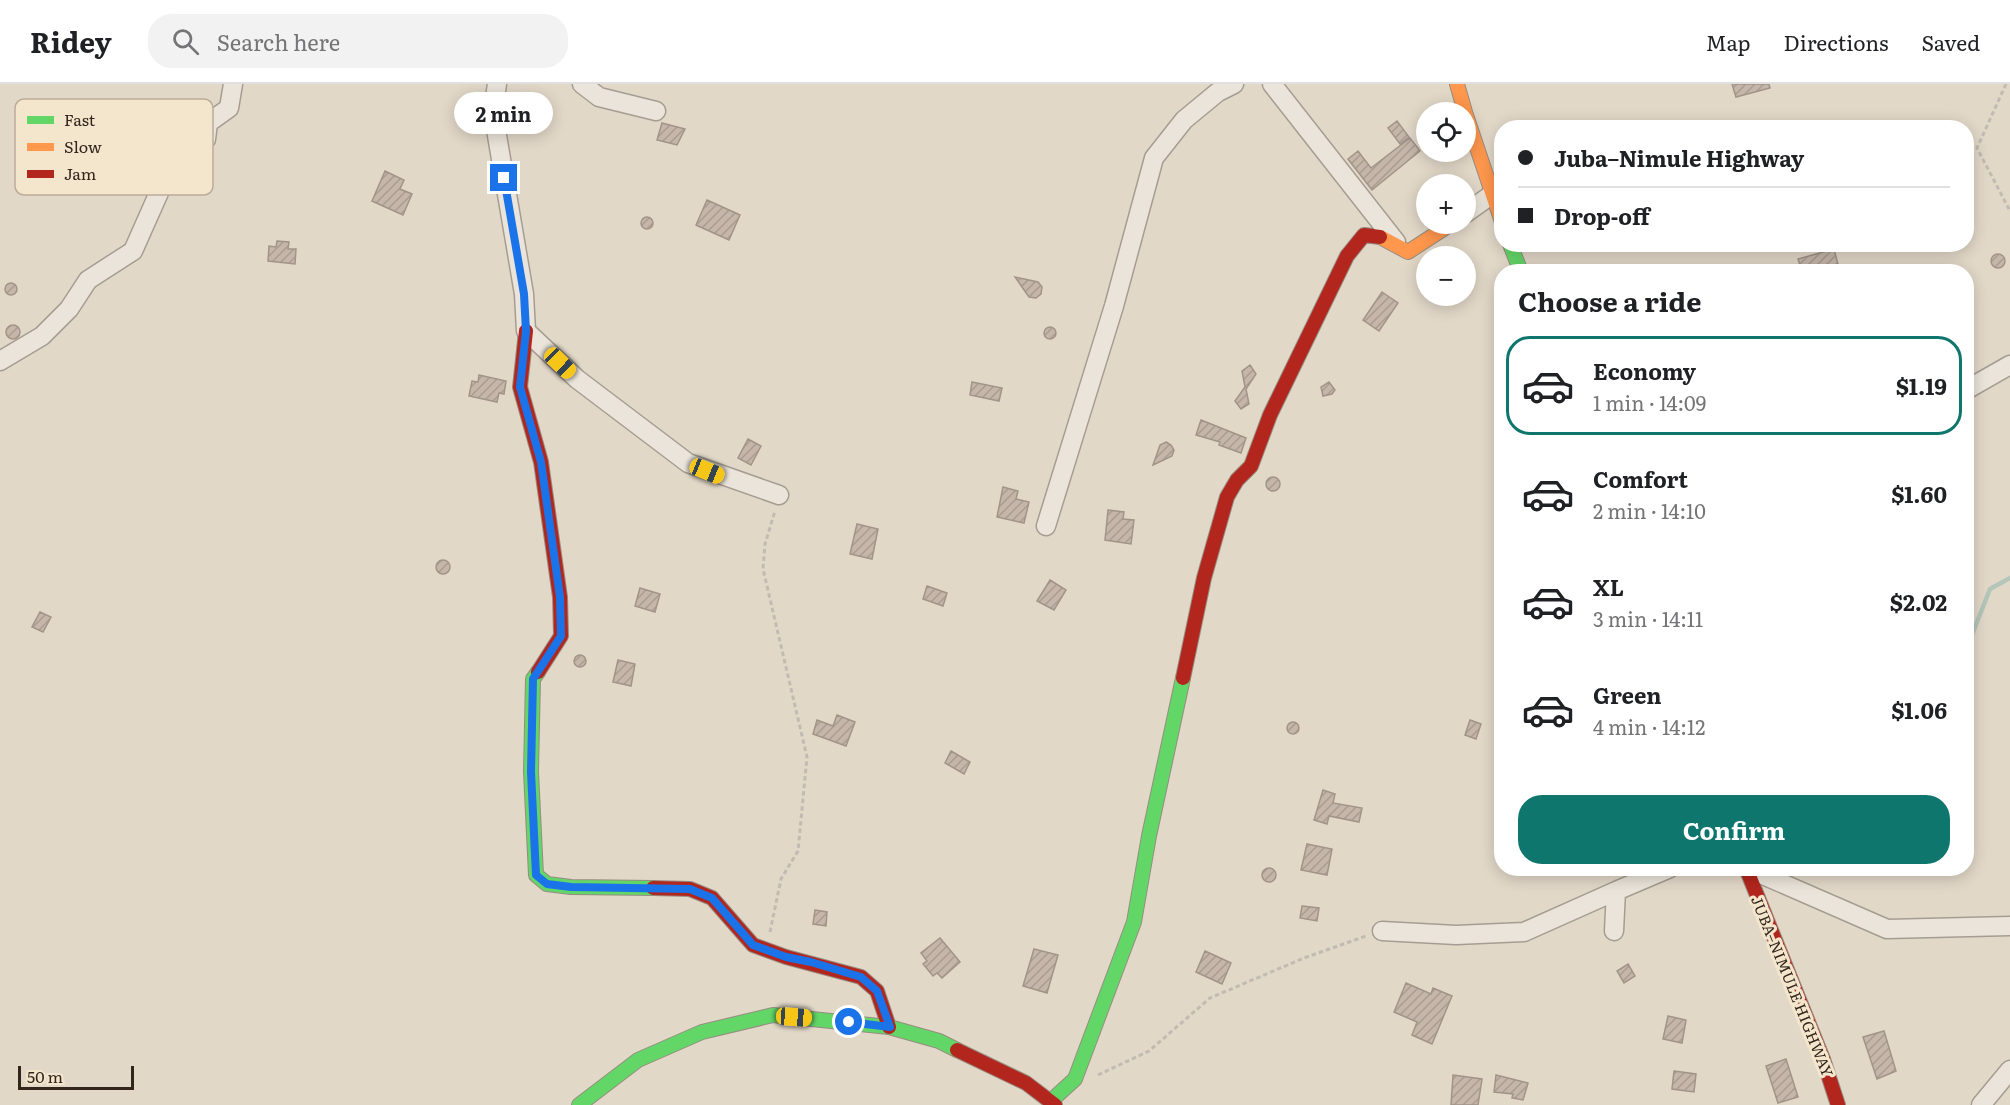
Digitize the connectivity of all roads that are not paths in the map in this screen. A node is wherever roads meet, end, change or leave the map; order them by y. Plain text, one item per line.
1 (233, 84) edge
2 (497, 84) edge
3 (582, 84) edge
4 (1234, 84) edge
5 (1272, 84) edge
6 (1457, 84) edge
7 (1462, 102) edge
8 (656, 111) dead end
9 (213, 119) edge
10 (1476, 148) edge
11 (158, 195) edge
12 (1491, 195) junction
13 (1494, 202) edge
14 (1476, 206) edge
15 (1436, 234) edge
16 (1396, 242) junction
17 (526, 331) junction
18 (2010, 349) edge
19 (0, 361) edge
20 (2006, 367) edge
21 (1974, 385) edge
22 (779, 495) road end
23 (1046, 526) dead end
24 (1651, 876) edge
25 (1749, 876) edge
26 (1764, 876) edge
27 (1616, 891) junction
28 (2010, 927) edge
29 (1382, 931) road end
30 (1614, 931) dead end
31 (890, 1027) junction
32 (2010, 1070) edge
33 (1053, 1103) edge
34 (579, 1105) edge
35 (1838, 1105) edge
36 (1981, 1105) edge

1 - 9 street
2 - 17 street
3 - 8 street
4 - 23 street
5 - 16 street
6 - 7 street
10 - 12 street
11 - 19 street
12 - 13 street
12 - 14 street
15 - 16 street
16 - 33 street
17 - 22 street
17 - 31 street
18 - 20 street
20 - 21 street
24 - 27 street
25 - 35 street, JUBA–NIMULE HIGHWAY
26 - 28 street
27 - 29 street
27 - 30 street
31 - 33 street
31 - 34 street
32 - 36 street

